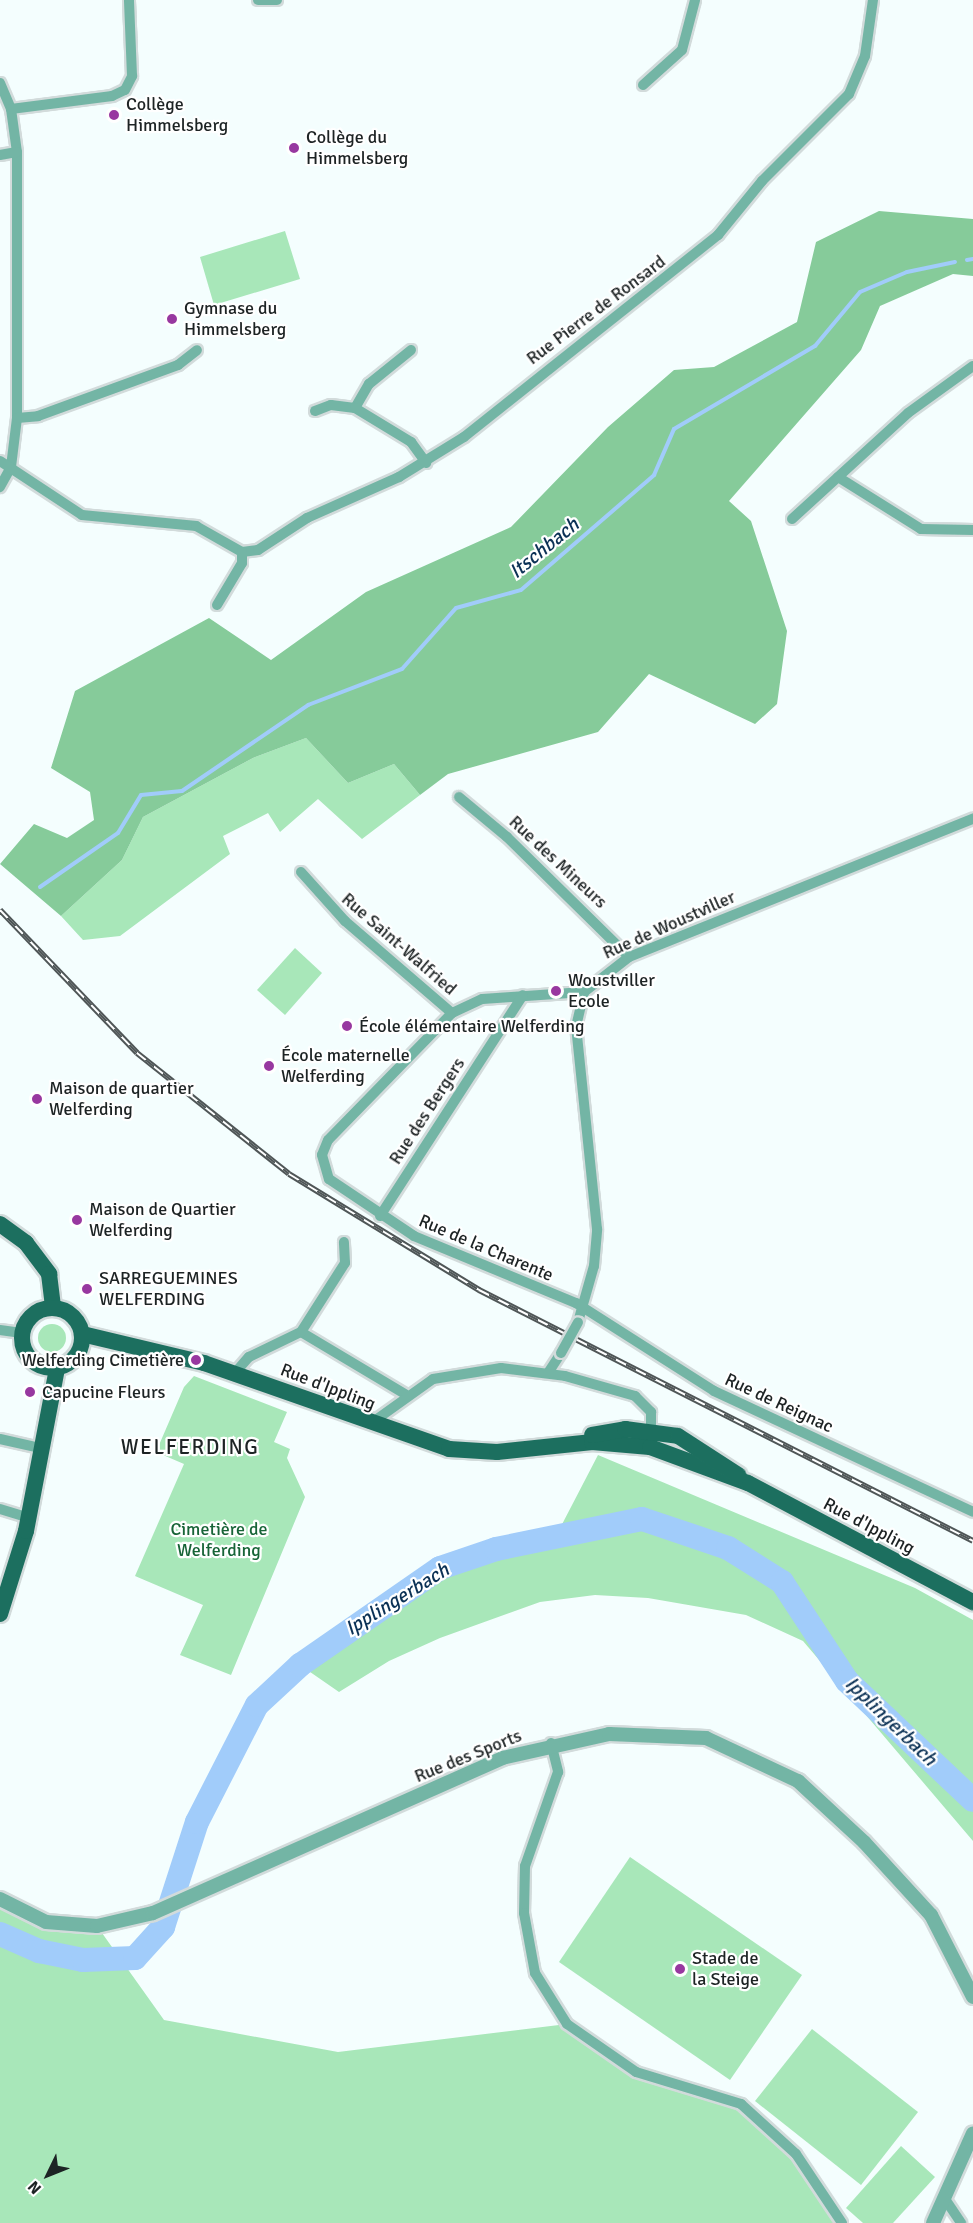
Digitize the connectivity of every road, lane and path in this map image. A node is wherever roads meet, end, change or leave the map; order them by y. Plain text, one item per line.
1 (129, 0) edge
2 (258, 0) edge
3 (277, 0) edge
4 (695, 0) edge
5 (873, 0) edge
6 (0, 83) edge
7 (643, 85) dead end
8 (11, 109) junction
9 (17, 152) junction
10 (0, 155) edge
11 (411, 350) dead end
12 (198, 351) dead end
13 (973, 366) edge
14 (355, 408) junction
15 (315, 411) dead end
16 (17, 417) junction
17 (0, 461) edge
18 (426, 462) junction
19 (11, 467) junction
20 (838, 477) junction
21 (0, 487) edge
22 (792, 519) dead end
23 (973, 530) edge
24 (242, 552) junction
25 (217, 605) dead end
26 (459, 797) dead end
27 (973, 819) edge
28 (301, 872) dead end
29 (629, 957) junction
30 (584, 992) junction
31 (523, 995) junction
32 (452, 1013) junction
33 (380, 1216) junction
34 (0, 1224) edge
35 (344, 1242) dead end
36 (582, 1306) junction
37 (54, 1308) junction
38 (0, 1329) edge
39 (301, 1332) junction
40 (22, 1333) junction
41 (82, 1334) junction
42 (57, 1368) junction
43 (548, 1373) junction
44 (234, 1374) junction
45 (405, 1394) junction
46 (369, 1424) junction
47 (652, 1429) junction
48 (0, 1439) edge
49 (563, 1445) junction
50 (650, 1447) junction
51 (44, 1449) junction
52 (748, 1483) junction
53 (0, 1509) edge
54 (973, 1512) edge
55 (29, 1518) junction
56 (973, 1602) edge
57 (0, 1614) edge
58 (551, 1743) junction
59 (0, 1899) edge
60 (973, 1996) edge
61 (973, 2133) edge
62 (945, 2199) junction
63 (842, 2223) edge
64 (933, 2223) edge
65 (961, 2223) edge

1 - 8 street
2 - 3 street
4 - 7 street
5 - 18 street, Rue Pierre de Ronsard
6 - 8 street
8 - 9 street
9 - 10 street
9 - 16 street
11 - 14 street
12 - 16 street
13 - 20 street
14 - 15 street
14 - 18 street
16 - 19 street
17 - 19 street
18 - 24 street, Rue Pierre de Ronsard
19 - 21 street
19 - 24 street
20 - 22 street
20 - 23 street
24 - 25 street
26 - 29 street, Rue des Mineurs
27 - 29 street, Rue de Woustviller
28 - 32 street, Rue Saint-Walfried
29 - 30 street, Rue de Woustviller
30 - 31 street
30 - 36 street
31 - 32 street
31 - 33 street, Rue des Bergers
32 - 33 street, Rue de la Charente
33 - 36 street, Rue de la Charente
34 - 37 main road
35 - 39 street
36 - 43 street, bridge
36 - 54 street, Rue de Reignac
37 - 40 main road
37 - 41 main road
38 - 40 street
39 - 44 street
39 - 45 street
40 - 42 main road
41 - 42 main road
41 - 44 main road, Rue d'Ippling
42 - 51 main road
43 - 45 street
43 - 47 street
44 - 46 main road, Rue d'Ippling
45 - 46 street
46 - 49 main road, Rue d'Ippling
47 - 49 main road, Rue d'Ippling
47 - 50 street
47 - 52 main road, Rue d'Ippling
48 - 51 street
49 - 50 main road, Rue d'Ippling
50 - 52 main road, Rue d'Ippling
51 - 55 main road
52 - 56 main road, Rue d'Ippling
53 - 55 street
55 - 57 main road
58 - 59 street, Rue des Sports
58 - 60 street, Rue des Sports
58 - 63 street
61 - 62 street
62 - 64 street
62 - 65 street

